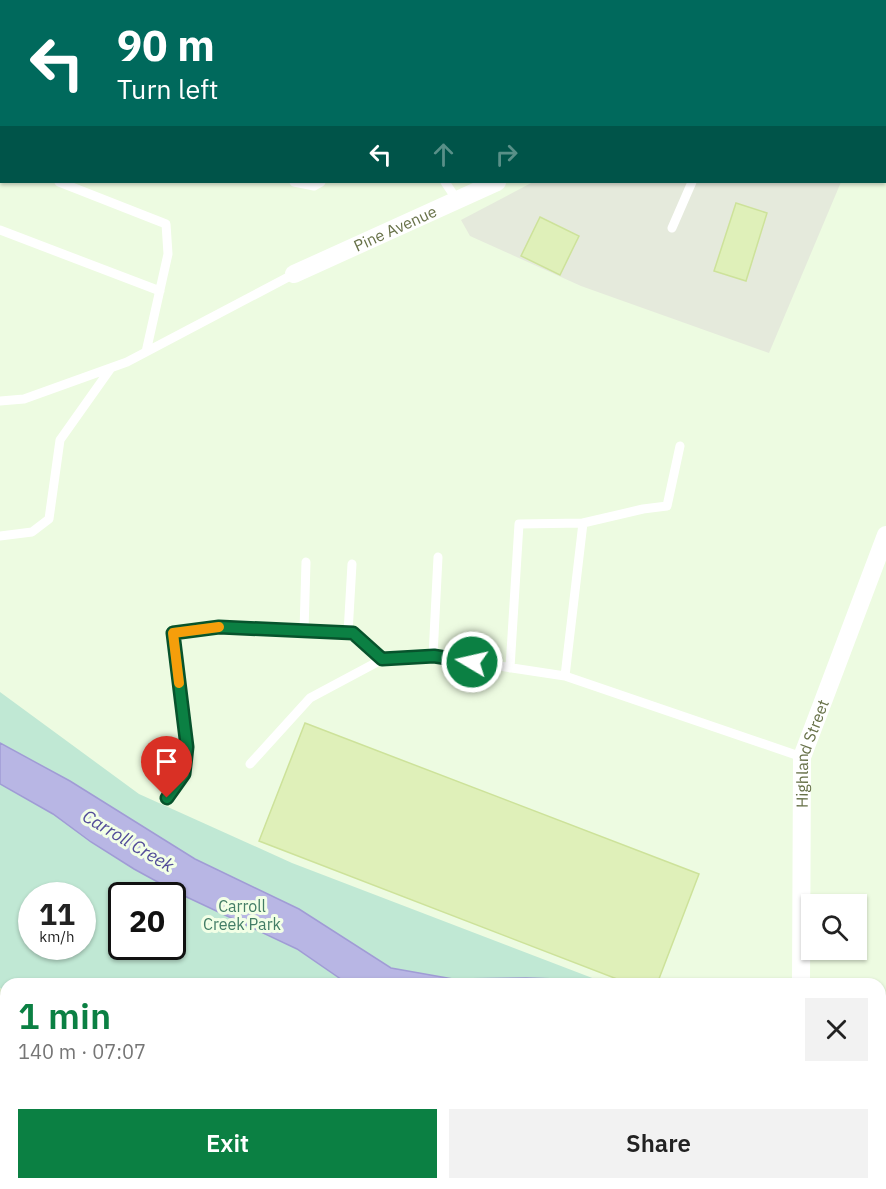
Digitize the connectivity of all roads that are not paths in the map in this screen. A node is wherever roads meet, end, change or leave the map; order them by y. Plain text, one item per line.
1 (62, 183) edge
2 (299, 183) edge
3 (319, 183) edge
4 (446, 183) edge
5 (495, 183) edge
6 (692, 183) edge
7 (457, 200) junction
8 (672, 228) dead end
9 (0, 230) edge
10 (294, 274) joint
11 (160, 291) junction
12 (146, 352) junction
13 (111, 368) junction
14 (0, 401) edge
15 (680, 447) dead end
16 (583, 523) junction
17 (886, 535) edge
18 (0, 536) edge
19 (438, 557) dead end
20 (306, 562) dead end
21 (352, 564) dead end
22 (304, 631) junction
23 (348, 633) junction
24 (434, 656) junction
25 (382, 659) junction
26 (510, 668) junction
27 (565, 676) junction
28 (802, 757) junction
29 (250, 764) dead end
30 (167, 798) dead end
31 (801, 978) edge

1 - 11 lane
2 - 3 lane
4 - 7 lane
5 - 7 street, Pine Avenue
6 - 8 lane
7 - 10 street, Pine Avenue
9 - 11 lane
10 - 12 lane
11 - 12 lane
12 - 13 lane
13 - 14 lane
13 - 18 lane
15 - 16 lane
16 - 26 lane
16 - 27 lane
17 - 28 street, Highland Street
19 - 24 lane
20 - 22 lane
21 - 23 lane
22 - 23 lane
22 - 30 lane
23 - 25 lane
24 - 25 lane
24 - 26 lane
25 - 29 lane
26 - 27 lane
27 - 28 lane
28 - 31 street, Highland Street

